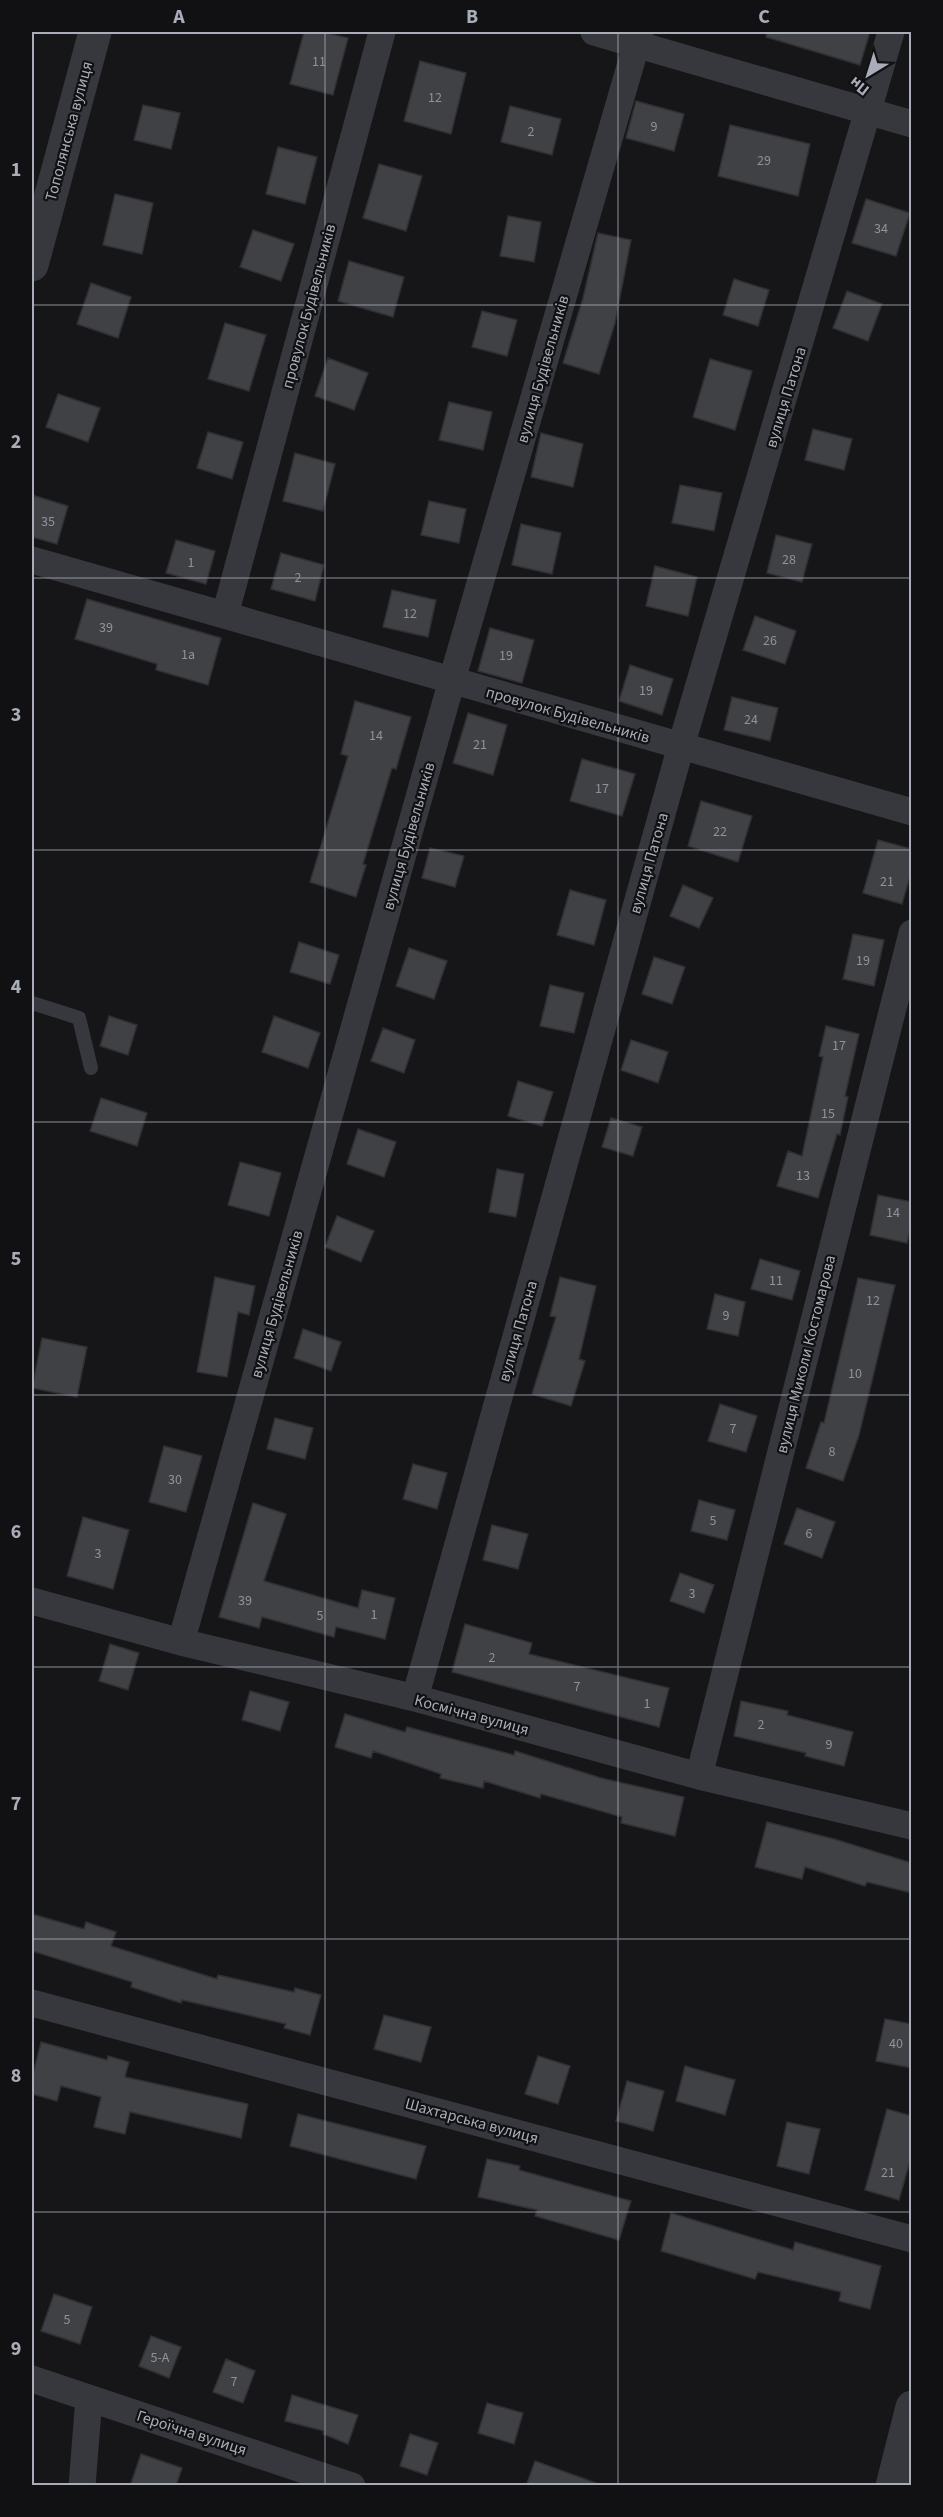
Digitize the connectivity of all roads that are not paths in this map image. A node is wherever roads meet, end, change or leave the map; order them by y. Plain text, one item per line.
1 (95, 32) edge
2 (382, 32) edge
3 (594, 32) edge
4 (891, 32) edge
5 (638, 38) edge
6 (870, 111) junction
7 (912, 124) edge
8 (32, 265) edge
9 (32, 560) edge
10 (225, 615) junction
11 (452, 680) junction
12 (681, 746) junction
13 (912, 812) edge
14 (912, 933) edge
15 (32, 1003) edge
16 (91, 1068) dead end
17 (32, 1601) edge
18 (181, 1642) junction
19 (415, 1698) junction
20 (699, 1776) junction
21 (912, 1826) edge
22 (32, 2002) edge
23 (912, 2239) edge
24 (32, 2379) edge
25 (89, 2398) junction
26 (912, 2407) edge
27 (82, 2486) edge
28 (352, 2486) edge
29 (892, 2486) edge

1 - 8 street, Тополянська вулиця
2 - 10 street, провулок Будівельників
3 - 5 street
4 - 6 street, вулиця Патона
5 - 6 street
5 - 11 street, вулиця Будівельників
6 - 7 street
6 - 12 street, вулиця Патона
9 - 10 street, провулок Будівельників
10 - 11 street, провулок Будівельників
11 - 12 street, провулок Будівельників
11 - 18 street, вулиця Будівельників
12 - 13 street, провулок Будівельників
12 - 19 street, вулиця Патона
14 - 20 street, вулиця Миколи Костомарова
15 - 16 lane
17 - 18 street, Космічна вулиця
18 - 19 street, Космічна вулиця
19 - 20 street, Космічна вулиця
20 - 21 street, Космічна вулиця
22 - 23 street, Шахтарська вулиця
24 - 25 street, Героїчна вулиця
25 - 27 street
25 - 28 street, Героїчна вулиця
26 - 29 street

